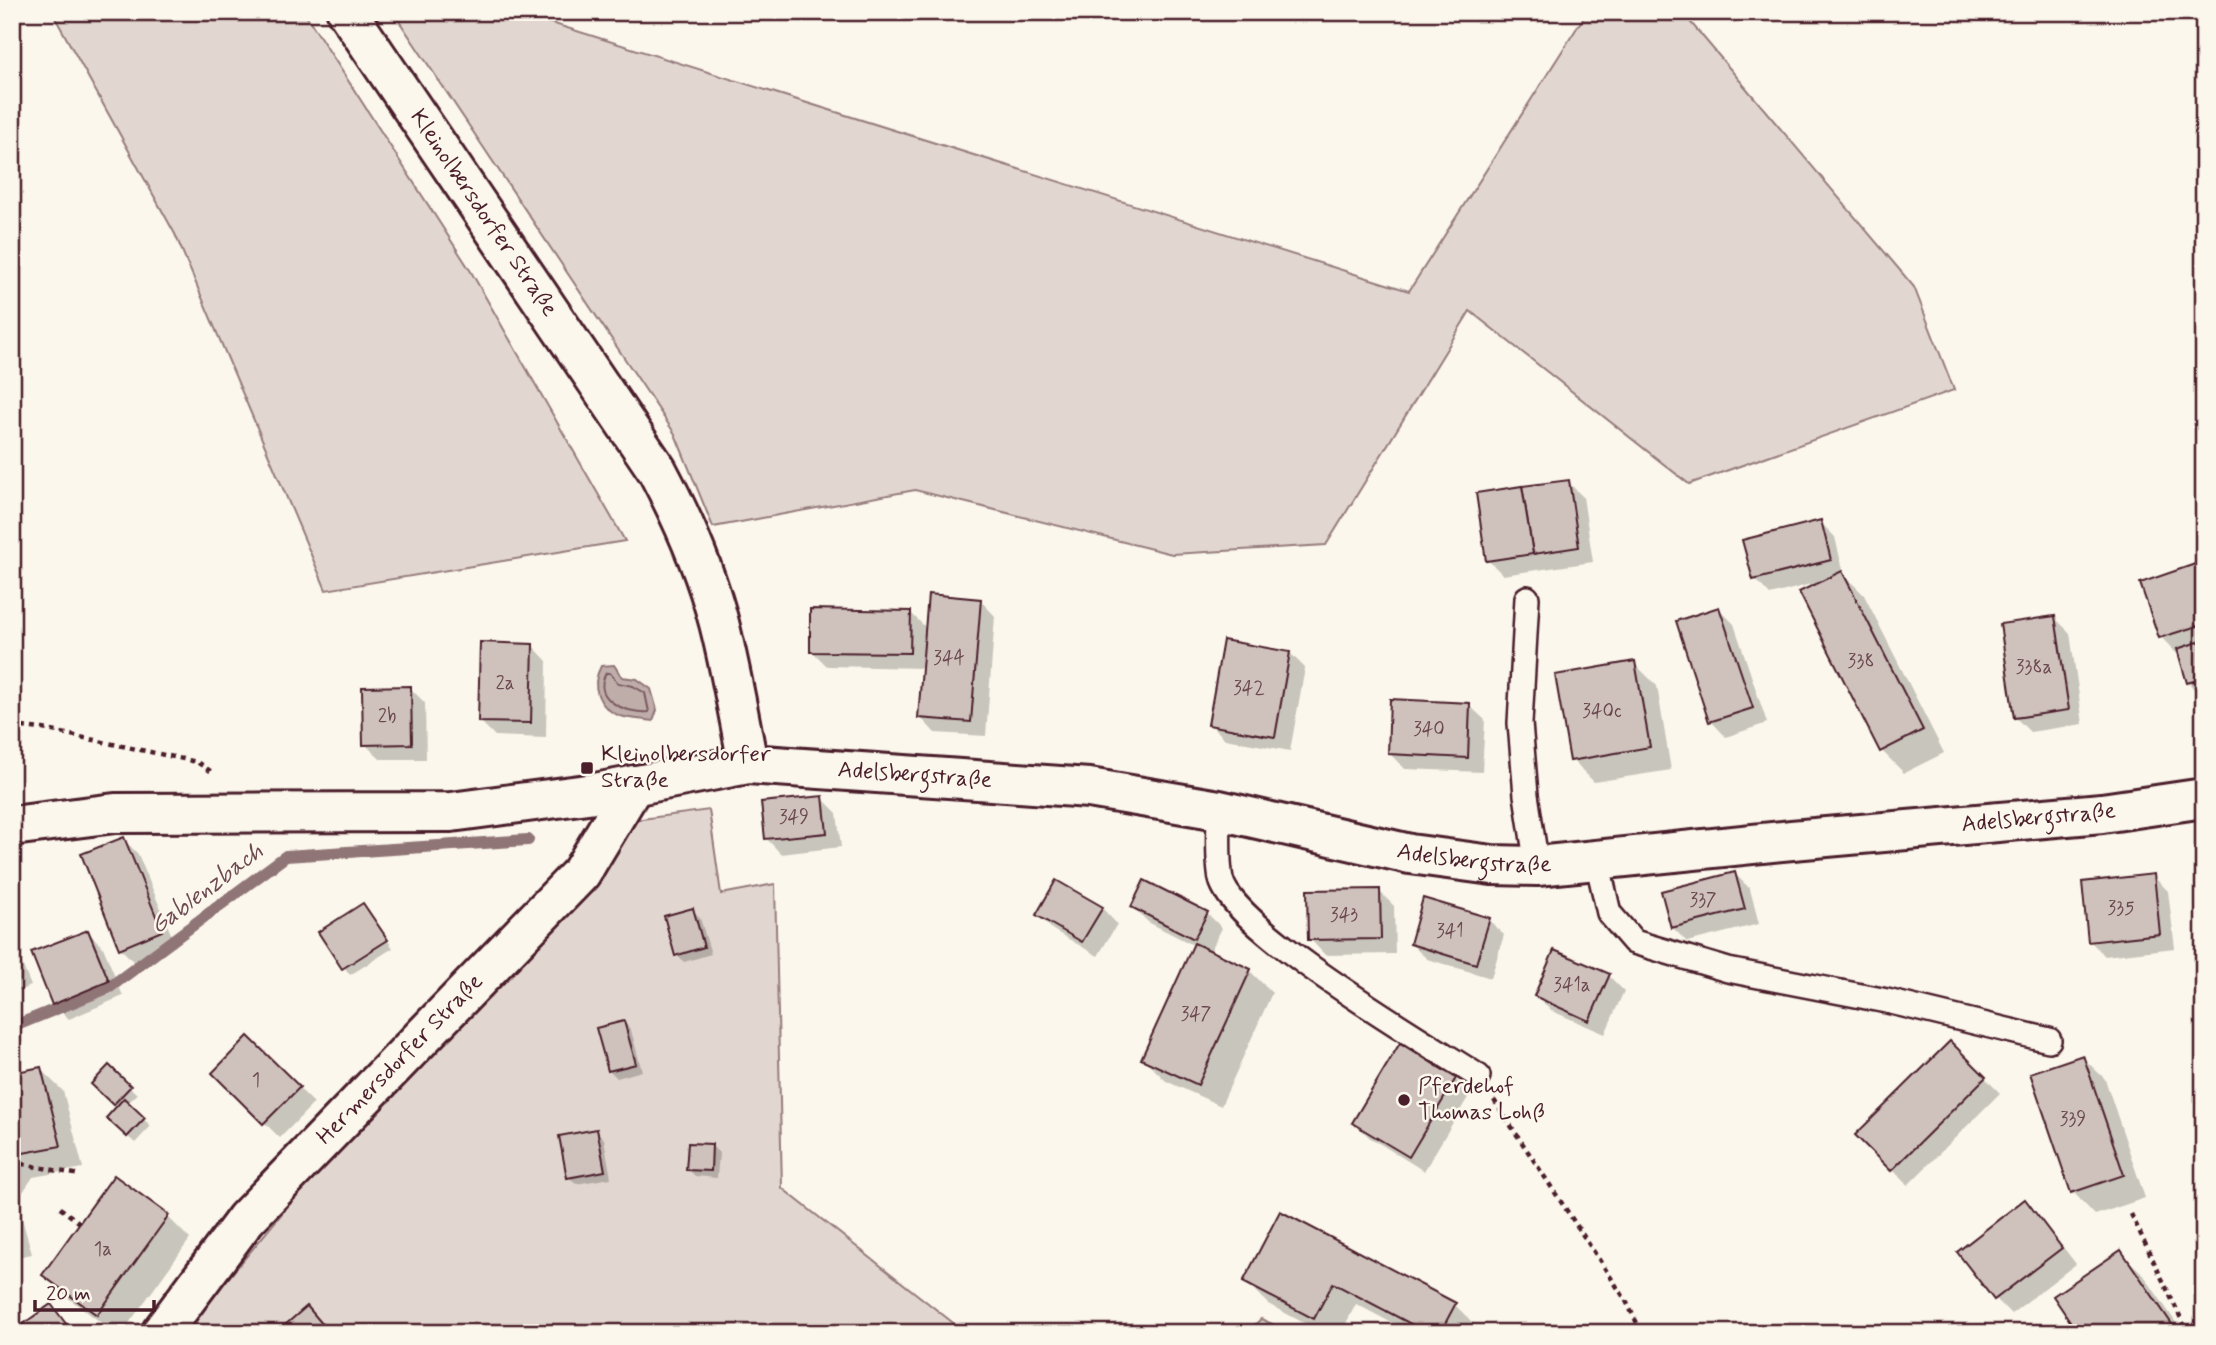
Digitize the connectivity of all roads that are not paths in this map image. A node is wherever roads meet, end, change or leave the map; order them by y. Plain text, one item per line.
1 (347, 12) edge
2 (1527, 598) dead end
3 (748, 764) junction
4 (635, 786) junction
5 (2204, 798) edge
6 (1219, 810) junction
7 (12, 826) edge
8 (1597, 861) junction
9 (1536, 866) junction
10 (2049, 1040) dead end
11 (1478, 1076) road end
12 (161, 1333) edge

1 - 3 street, Kleinolbersdorfer Straße
2 - 9 lane
3 - 4 street
3 - 6 street, Adelsbergstraße
4 - 7 street
4 - 12 street, Hermersdorfer Straße
5 - 8 street, Adelsbergstraße
6 - 9 street, Adelsbergstraße
6 - 11 lane
8 - 9 street, Adelsbergstraße
8 - 10 lane

